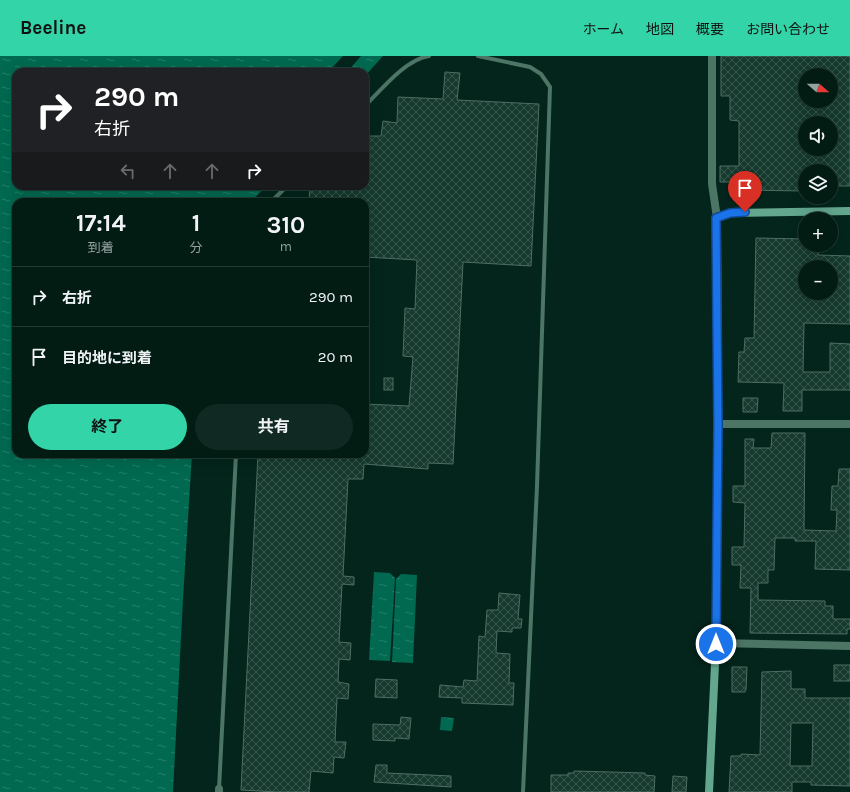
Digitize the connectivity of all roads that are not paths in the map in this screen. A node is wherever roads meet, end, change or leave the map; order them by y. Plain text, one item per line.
1 (429, 56) edge
2 (478, 56) edge
3 (712, 56) edge
4 (369, 102) edge
5 (283, 190) edge
6 (275, 198) edge
7 (850, 211) edge
8 (716, 218) junction
9 (718, 424) junction
10 (850, 424) edge
11 (236, 458) edge
12 (716, 644) junction
13 (850, 646) edge
14 (219, 790) edge
15 (523, 792) edge
16 (709, 792) edge

1 - 4 lane
2 - 15 lane
3 - 8 street
5 - 6 lane
7 - 8 street
8 - 9 street
9 - 10 street
9 - 12 street
11 - 14 lane
12 - 13 street
12 - 16 street

